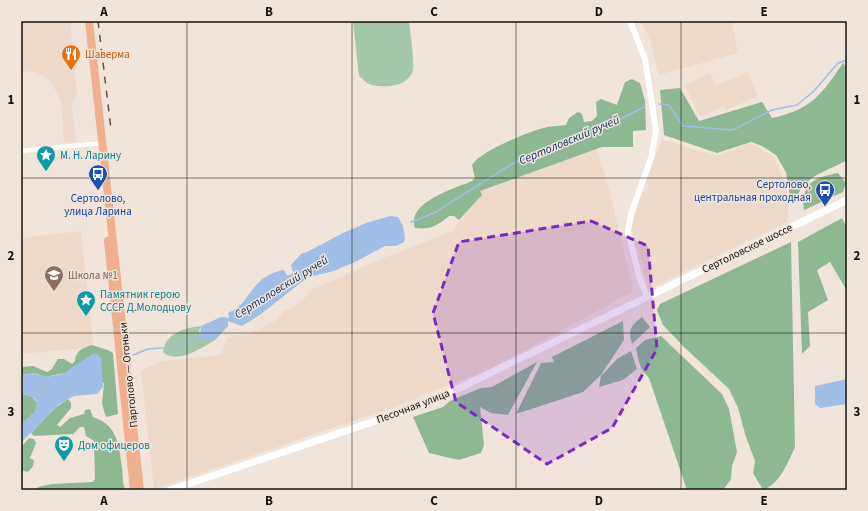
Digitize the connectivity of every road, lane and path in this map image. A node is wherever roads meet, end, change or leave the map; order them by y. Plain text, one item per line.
1 (84, 21) edge
2 (90, 21) edge
3 (630, 21) edge
4 (100, 143) junction
5 (21, 151) edge
6 (847, 200) edge
7 (647, 297) junction
8 (134, 490) edge
9 (140, 490) edge
10 (170, 490) edge

1 - 4 main road, Парголово — Огоньки
2 - 4 main road, Парголово — Огоньки
3 - 7 street
4 - 5 street
4 - 8 main road, Парголово — Огоньки
4 - 9 main road, Парголово — Огоньки
6 - 7 main road, Сертоловское шоссе
7 - 10 main road, Песочная улица

